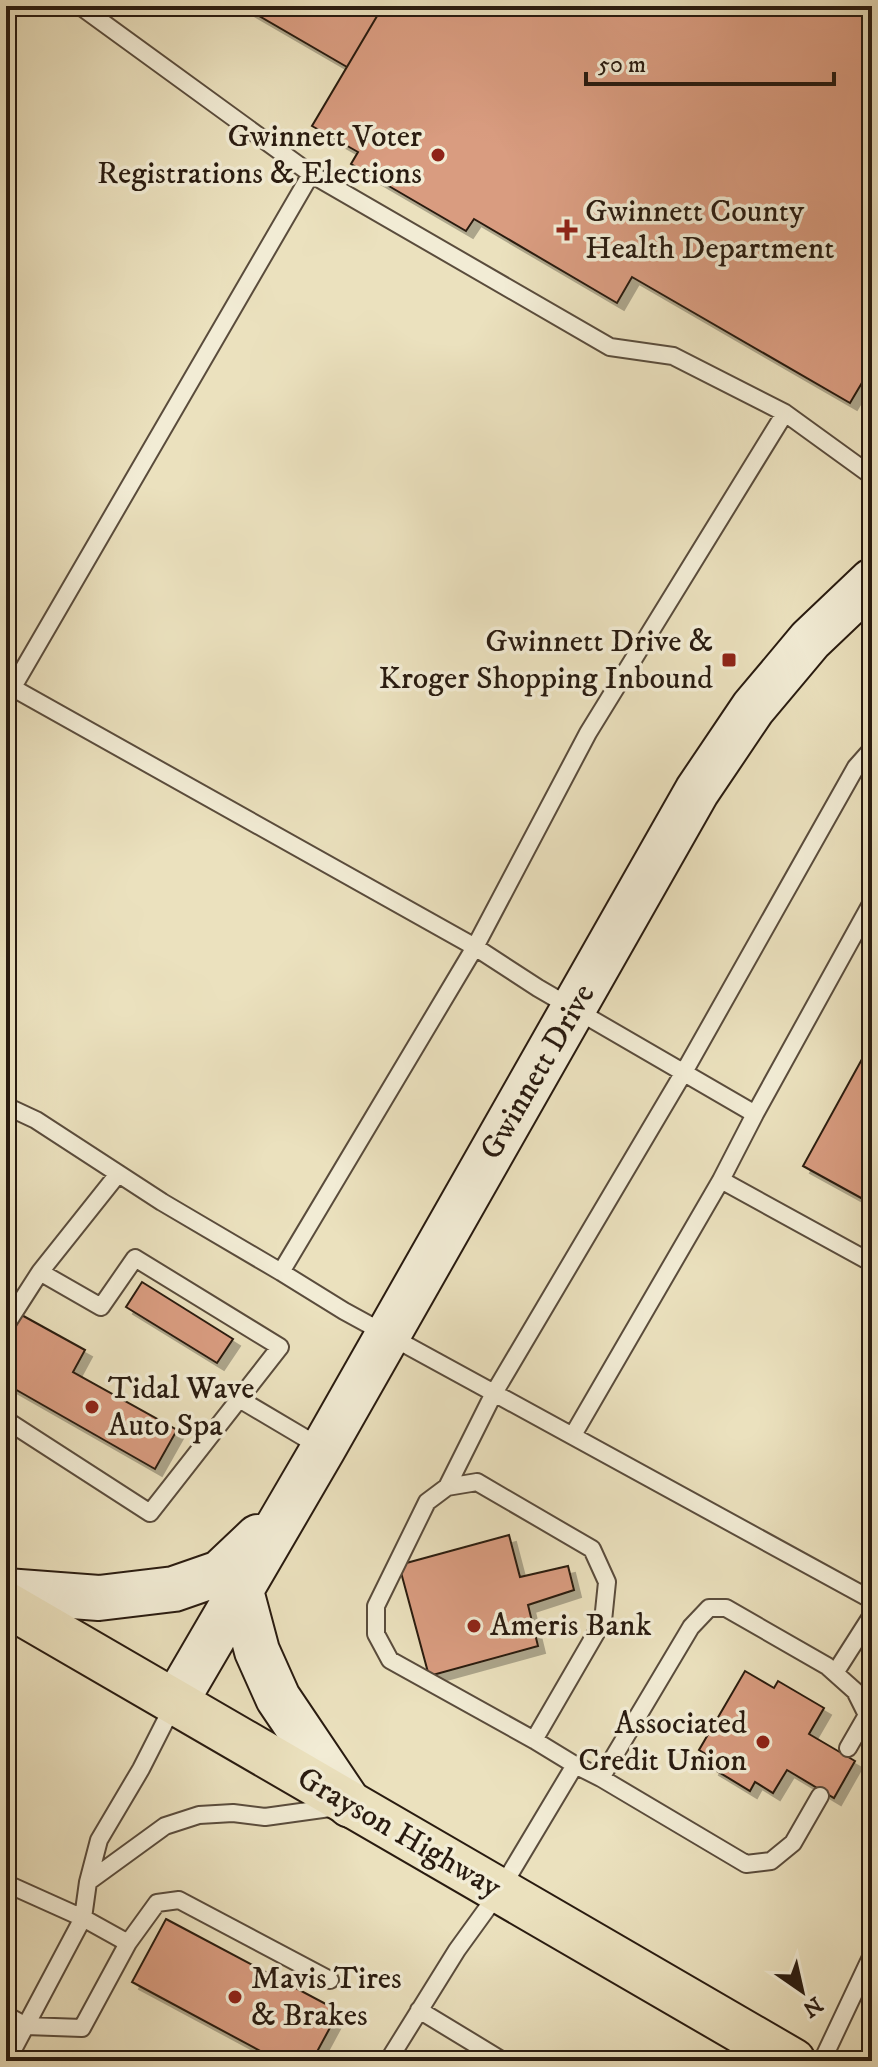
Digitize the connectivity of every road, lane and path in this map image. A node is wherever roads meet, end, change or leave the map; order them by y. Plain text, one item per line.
1 (80, 6) edge
2 (311, 174) junction
3 (785, 413) junction
4 (872, 476) edge
5 (872, 581) edge
6 (9, 694) edge
7 (872, 749) edge
8 (872, 902) edge
9 (475, 947) junction
10 (576, 1008) junction
11 (684, 1072) junction
12 (6, 1106) edge
13 (755, 1114) junction
14 (118, 1174) junction
15 (721, 1180) junction
16 (872, 1263) edge
17 (40, 1272) junction
18 (281, 1272) junction
19 (6, 1325) edge
20 (388, 1334) junction
21 (494, 1393) junction
22 (241, 1400) junction
23 (6, 1420) edge
24 (573, 1435) junction
25 (323, 1449) junction
26 (447, 1487) junction
27 (291, 1504) junction
28 (6, 1591) edge
29 (241, 1591) junction
30 (872, 1600) edge
31 (6, 1604) edge
32 (872, 1615) edge
33 (835, 1673) junction
34 (176, 1701) junction
35 (534, 1740) junction
36 (848, 1748) dead end
37 (575, 1765) junction
38 (601, 1778) junction
39 (820, 1796) dead end
40 (350, 1805) junction
41 (88, 1882) junction
42 (6, 1888) edge
43 (499, 1892) junction
44 (83, 1918) junction
45 (128, 1943) junction
46 (872, 1955) edge
47 (330, 1980) dead end
48 (419, 2010) junction
49 (6, 2015) edge
50 (26, 2026) junction
51 (793, 2059) edge
52 (7, 2061) edge
53 (388, 2061) edge
54 (503, 2061) edge

1 - 2 lane
2 - 3 lane
2 - 6 lane
3 - 4 lane
3 - 9 lane
5 - 10 street, Gwinnett Drive
6 - 9 lane
7 - 11 lane
8 - 13 lane
9 - 10 lane
9 - 18 lane
10 - 11 lane
10 - 20 street, Gwinnett Drive
11 - 13 lane
11 - 21 lane
12 - 14 lane
13 - 15 lane
14 - 17 lane
14 - 18 lane
15 - 16 lane
15 - 24 lane
17 - 19 lane
17 - 22 lane
18 - 20 lane
20 - 21 lane
20 - 25 street, Gwinnett Drive
21 - 24 lane
21 - 26 lane
22 - 23 lane
22 - 25 lane
24 - 30 lane
25 - 27 street, Gwinnett Drive
26 - 35 lane
26 - 35 lane
27 - 28 street
27 - 29 street, Gwinnett Drive
29 - 34 street, Gwinnett Drive
29 - 40 street
31 - 34 main road, Grayson Highway
32 - 33 lane
33 - 36 lane
33 - 38 lane
34 - 40 main road, Grayson Highway
34 - 41 lane
35 - 37 lane
37 - 38 lane
37 - 43 lane
38 - 39 lane
40 - 41 lane
40 - 43 main road, Grayson Highway
41 - 44 lane
42 - 44 lane
43 - 48 lane
43 - 51 main road, Grayson Highway
44 - 45 lane
44 - 50 lane
45 - 47 lane
45 - 50 lane
46 - 51 lane
48 - 53 lane
48 - 54 lane
49 - 50 lane
50 - 52 lane

